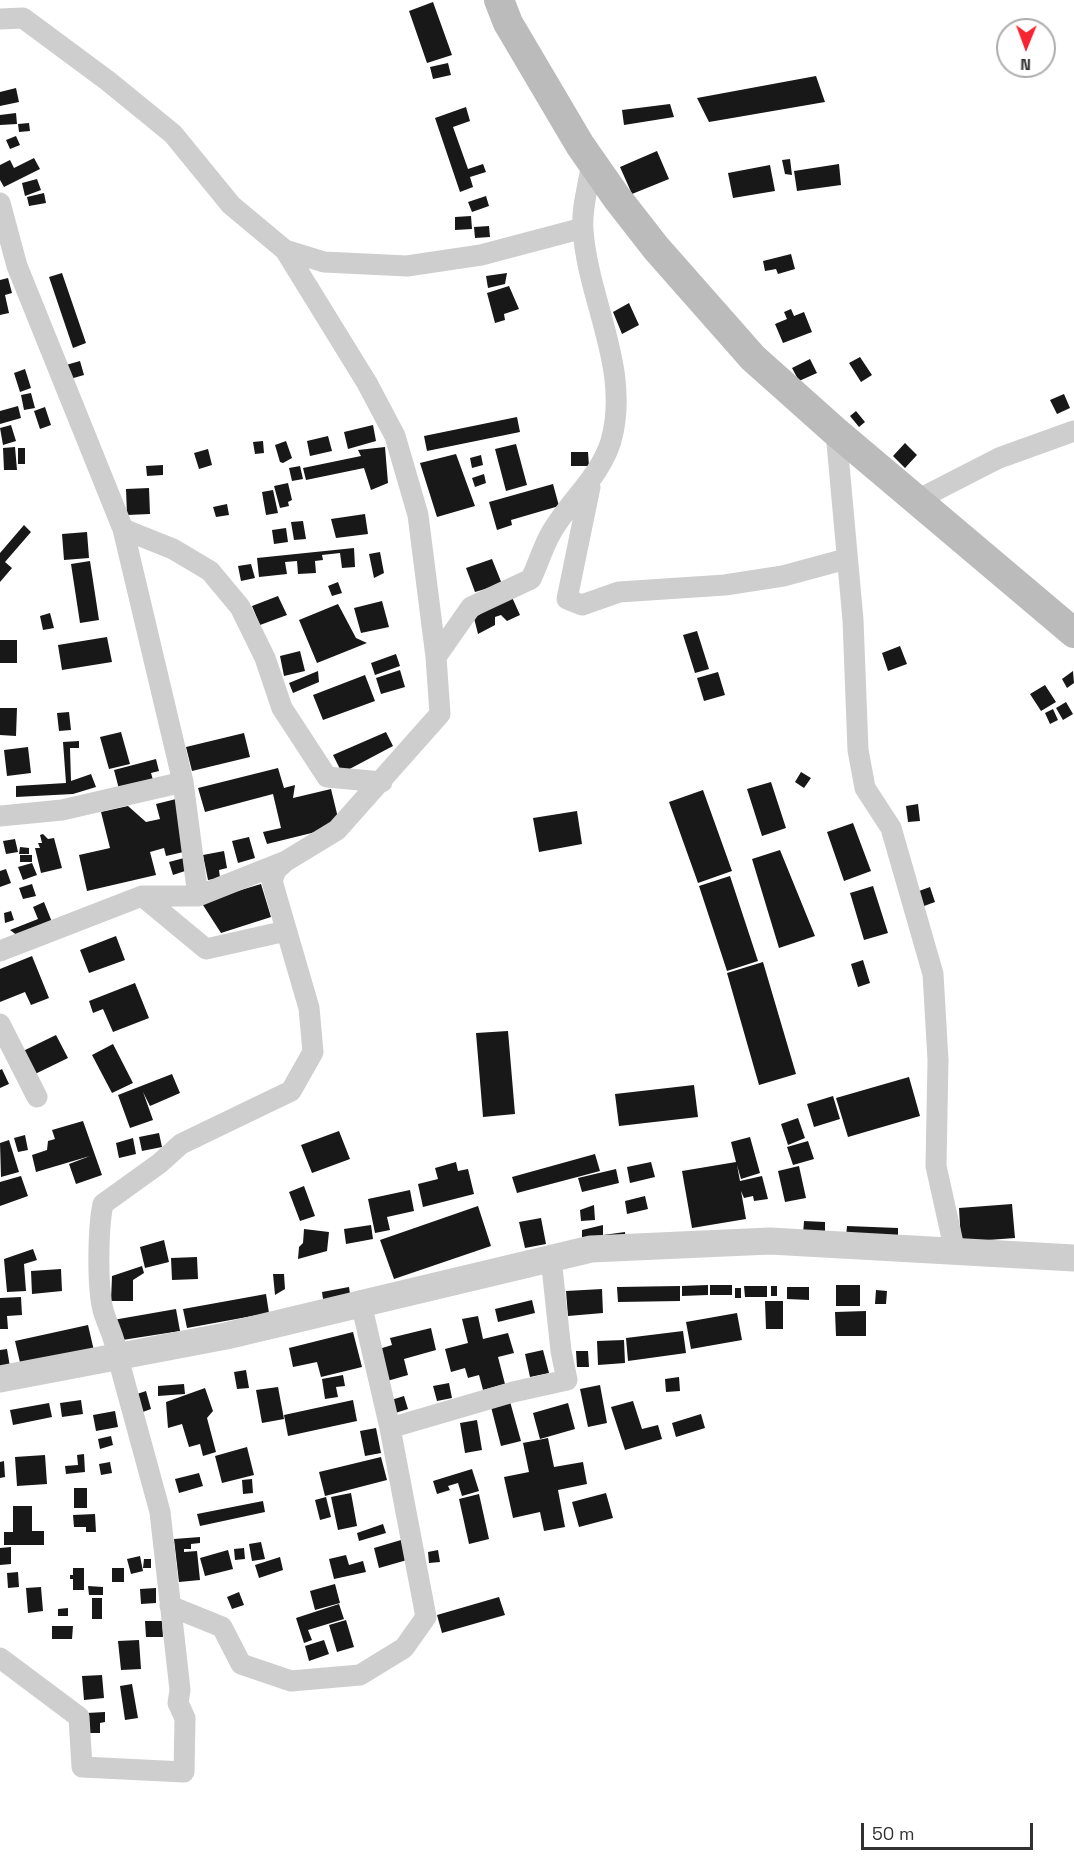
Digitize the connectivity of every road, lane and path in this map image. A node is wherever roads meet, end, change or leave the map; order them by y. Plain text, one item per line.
1 (498, 0) edge
2 (0, 19) edge
3 (592, 162) junction
4 (0, 203) edge
5 (583, 228) junction
6 (285, 250) junction
7 (1074, 431) edge
8 (836, 432) junction
9 (591, 481) junction
10 (917, 500) junction
11 (123, 529) junction
12 (846, 559) junction
13 (1074, 633) edge
14 (436, 657) junction
15 (183, 782) junction
16 (382, 782) junction
17 (0, 816) edge
18 (286, 861) junction
19 (142, 896) junction
20 (198, 896) junction
21 (286, 931) junction
22 (0, 951) edge
23 (0, 1024) edge
24 (37, 1097) dead end
25 (955, 1252) junction
26 (551, 1258) junction
27 (1074, 1258) edge
28 (361, 1303) junction
29 (118, 1358) junction
30 (0, 1379) edge
31 (390, 1428) junction
32 (170, 1606) junction
33 (0, 1658) edge

1 - 3 main road
2 - 6 street
3 - 5 street
3 - 8 main road
4 - 11 street
5 - 6 street
5 - 9 street
6 - 14 street
7 - 10 street
8 - 10 main road
8 - 12 street
9 - 12 street
9 - 14 street
10 - 13 main road
11 - 15 street
11 - 16 street
12 - 25 street
14 - 16 street
15 - 17 street
15 - 20 street
16 - 18 street
18 - 20 street
18 - 21 street
19 - 20 street
19 - 21 street
19 - 22 street
21 - 29 street
23 - 24 street
25 - 26 street
25 - 27 street
26 - 28 street
26 - 31 street
28 - 29 street
28 - 31 street
29 - 30 street
29 - 32 street
31 - 32 street
32 - 33 street

